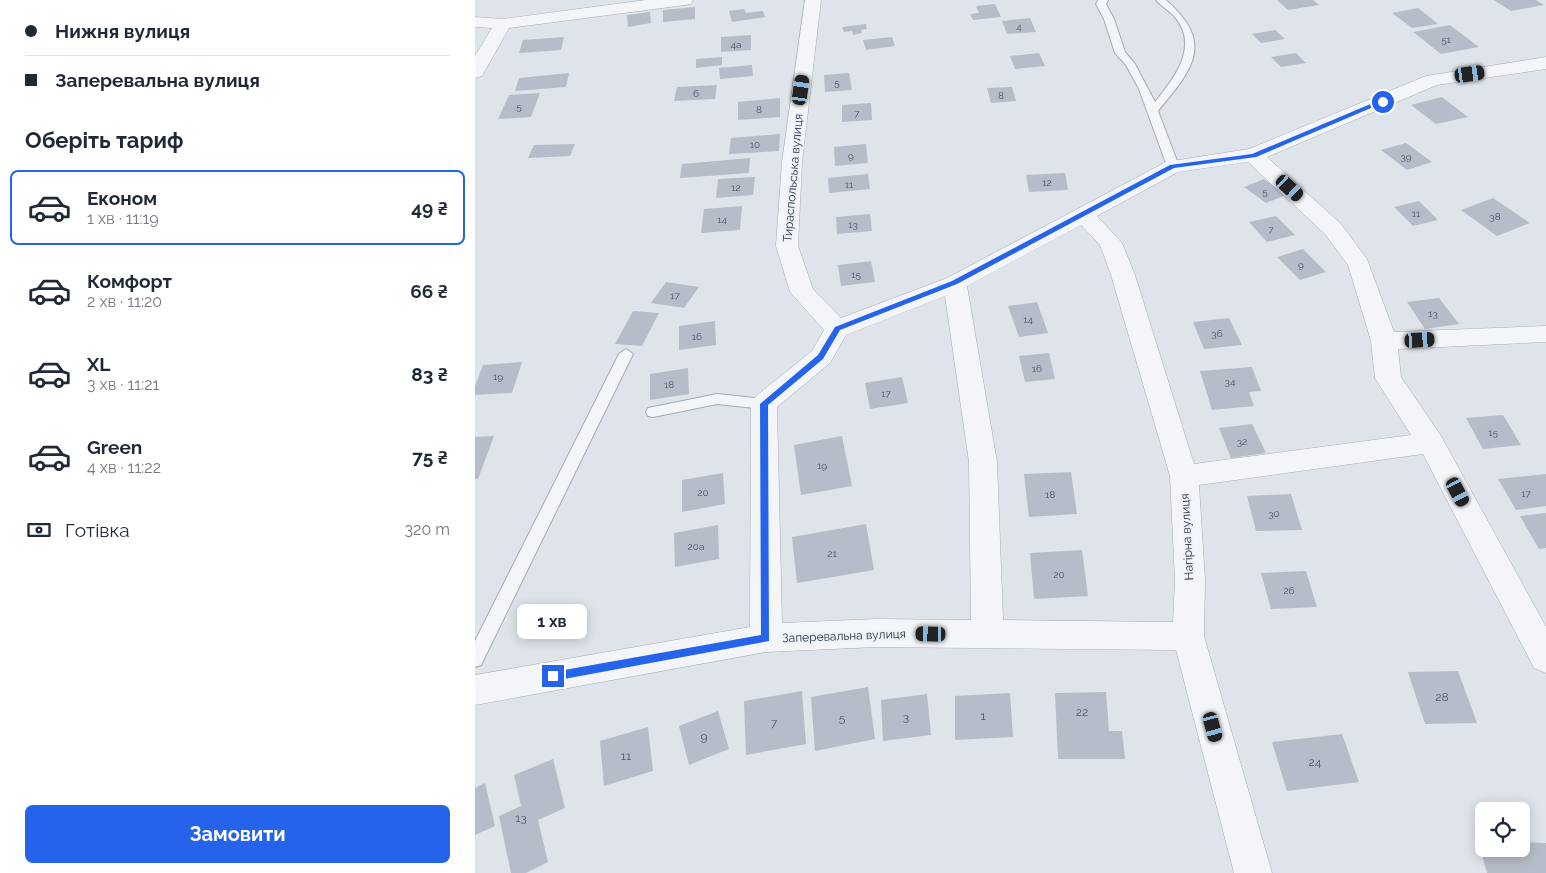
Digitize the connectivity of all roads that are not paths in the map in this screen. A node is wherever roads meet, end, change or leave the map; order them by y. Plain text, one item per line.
1 (685, 0) edge
2 (813, 0) edge
3 (1103, 0) edge
4 (1161, 0) edge
5 (475, 22) edge
6 (503, 24) junction
7 (1546, 64) edge
8 (475, 72) edge
9 (1153, 111) junction
10 (1253, 155) junction
11 (1173, 166) junction
12 (1084, 216) junction
13 (955, 283) junction
14 (837, 329) junction
15 (1546, 334) edge
16 (1384, 342) junction
17 (626, 354) dead end
18 (764, 404) junction
19 (653, 412) dead end
20 (1431, 443) junction
21 (1184, 476) junction
22 (987, 635) junction
23 (1189, 636) junction
24 (766, 638) junction
25 (1546, 658) edge
26 (475, 659) edge
27 (475, 690) edge
28 (1253, 873) edge

1 - 6 street
2 - 14 street, Тираспольська вулиця
3 - 9 lane
4 - 9 lane
5 - 6 street
6 - 8 street
7 - 10 street
9 - 11 lane
10 - 11 street
10 - 16 street
11 - 12 street
12 - 13 street
12 - 21 street, Нагірна вулиця
13 - 14 street
13 - 22 street
14 - 18 street
15 - 16 street
16 - 20 street
17 - 26 lane
18 - 19 lane
18 - 24 street
20 - 21 street
20 - 25 street
21 - 23 street, Нагірна вулиця
22 - 23 street, Заперевальна вулиця
22 - 24 street, Заперевальна вулиця
23 - 28 street, Нагірна вулиця
24 - 27 street, Заперевальна вулиця

